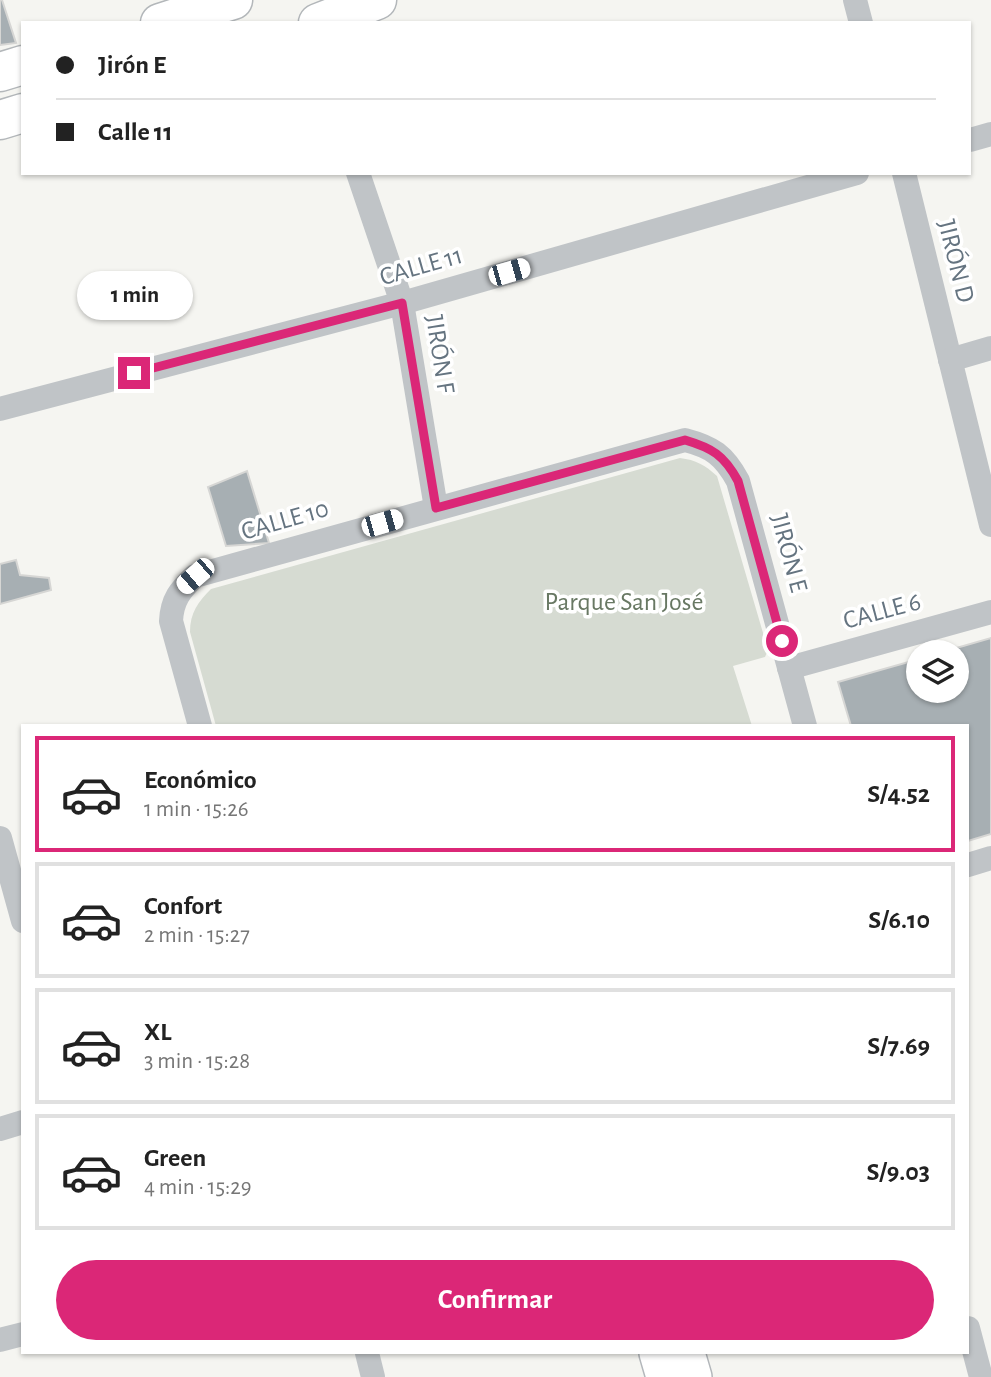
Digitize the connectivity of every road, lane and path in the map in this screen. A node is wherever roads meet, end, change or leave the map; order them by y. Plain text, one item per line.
1 (233, 0) edge
2 (377, 0) edge
3 (855, 0) edge
4 (166, 21) edge
5 (323, 21) edge
6 (860, 21) edge
7 (21, 66) edge
8 (0, 72) edge
9 (21, 114) edge
10 (0, 120) edge
11 (991, 134) edge
12 (971, 140) edge
13 (359, 175) edge
14 (850, 175) edge
15 (904, 175) edge
16 (402, 303) junction
17 (991, 348) edge
18 (950, 360) junction
19 (0, 409) edge
20 (709, 447) joint
21 (436, 508) junction
22 (991, 525) edge
23 (991, 612) edge
24 (789, 668) junction
25 (199, 724) edge
26 (804, 724) edge
27 (0, 838) edge
28 (991, 858) edge
29 (969, 865) edge
30 (6, 887) edge
31 (21, 917) edge
32 (21, 1123) edge
33 (0, 1129) edge
34 (969, 1332) edge
35 (21, 1335) edge
36 (0, 1340) edge
37 (367, 1354) edge
38 (657, 1354) edge
39 (687, 1354) edge
40 (373, 1377) edge
41 (664, 1377) edge
42 (694, 1377) edge
43 (981, 1377) edge

1 - 4 main road
2 - 5 main road
3 - 6 street
7 - 8 main road
9 - 10 main road
11 - 12 street
13 - 16 street, JIRÓN F
14 - 16 street, CALLE 11
15 - 18 street, JIRÓN D
16 - 19 street, CALLE 11
16 - 21 street, JIRÓN F
17 - 18 street
18 - 22 street, JIRÓN D
20 - 21 street, CALLE 10
20 - 24 street, JIRÓN E
21 - 25 street, CALLE 10
23 - 24 street, CALLE 6
24 - 26 street, JIRÓN E
27 - 30 street
28 - 29 street
30 - 31 street
32 - 33 street
34 - 43 street
35 - 36 street
37 - 40 street
38 - 41 street
39 - 42 street

